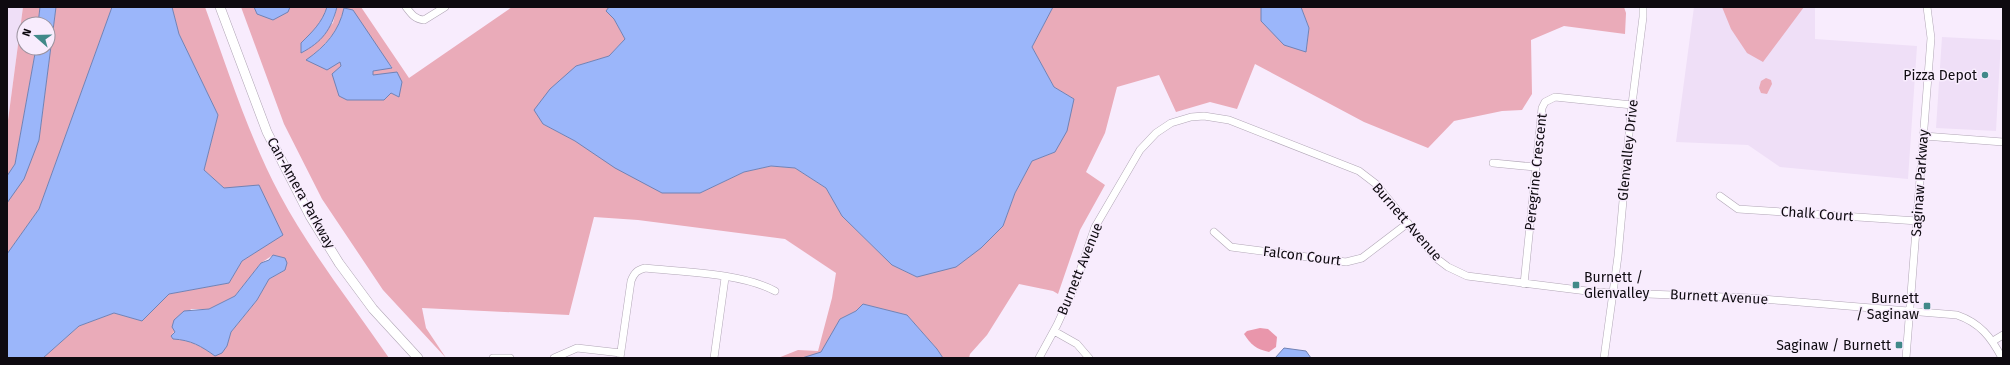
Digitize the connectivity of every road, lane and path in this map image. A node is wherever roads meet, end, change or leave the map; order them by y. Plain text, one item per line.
1 (220, 7) edge
2 (406, 7) edge
3 (445, 7) edge
4 (1643, 7) edge
5 (1927, 7) edge
6 (1632, 105) junction
7 (1924, 136) junction
8 (2003, 142) edge
9 (1493, 163) dead end
10 (1536, 167) junction
11 (1720, 196) dead end
12 (1918, 221) junction
13 (1408, 223) junction
14 (1214, 232) dead end
15 (725, 278) junction
16 (1524, 284) junction
17 (775, 291) dead end
18 (1613, 292) junction
19 (1911, 311) junction
20 (1054, 331) junction
21 (2003, 335) edge
22 (1993, 341) junction
23 (620, 355) edge
24 (418, 358) edge
25 (493, 358) edge
26 (510, 358) edge
27 (554, 358) edge
28 (714, 358) edge
29 (1039, 358) edge
30 (1089, 358) edge
31 (1604, 358) edge
32 (1906, 358) edge
33 (2002, 358) edge

1 - 24 main road, Can-Amera Parkway
2 - 3 street
4 - 6 street, Glenvalley Drive
5 - 7 street, Saginaw Parkway
6 - 10 street, Peregrine Crescent
6 - 18 street, Glenvalley Drive
7 - 8 street
7 - 12 street, Saginaw Parkway
9 - 10 street
10 - 16 street, Peregrine Crescent
11 - 12 street, Chalk Court
12 - 19 street, Saginaw Parkway
13 - 14 street, Falcon Court
13 - 16 street, Burnett Avenue
13 - 20 street, Burnett Avenue
15 - 17 street
15 - 23 street
15 - 28 street
16 - 18 street, Burnett Avenue
18 - 19 street, Burnett Avenue
18 - 31 street, Glenvalley Drive
19 - 22 street, Burnett Avenue
19 - 32 street, Saginaw Parkway
20 - 29 street, Burnett Avenue
20 - 30 street
21 - 22 street
22 - 33 street, Burnett Avenue
23 - 27 street
25 - 26 street

